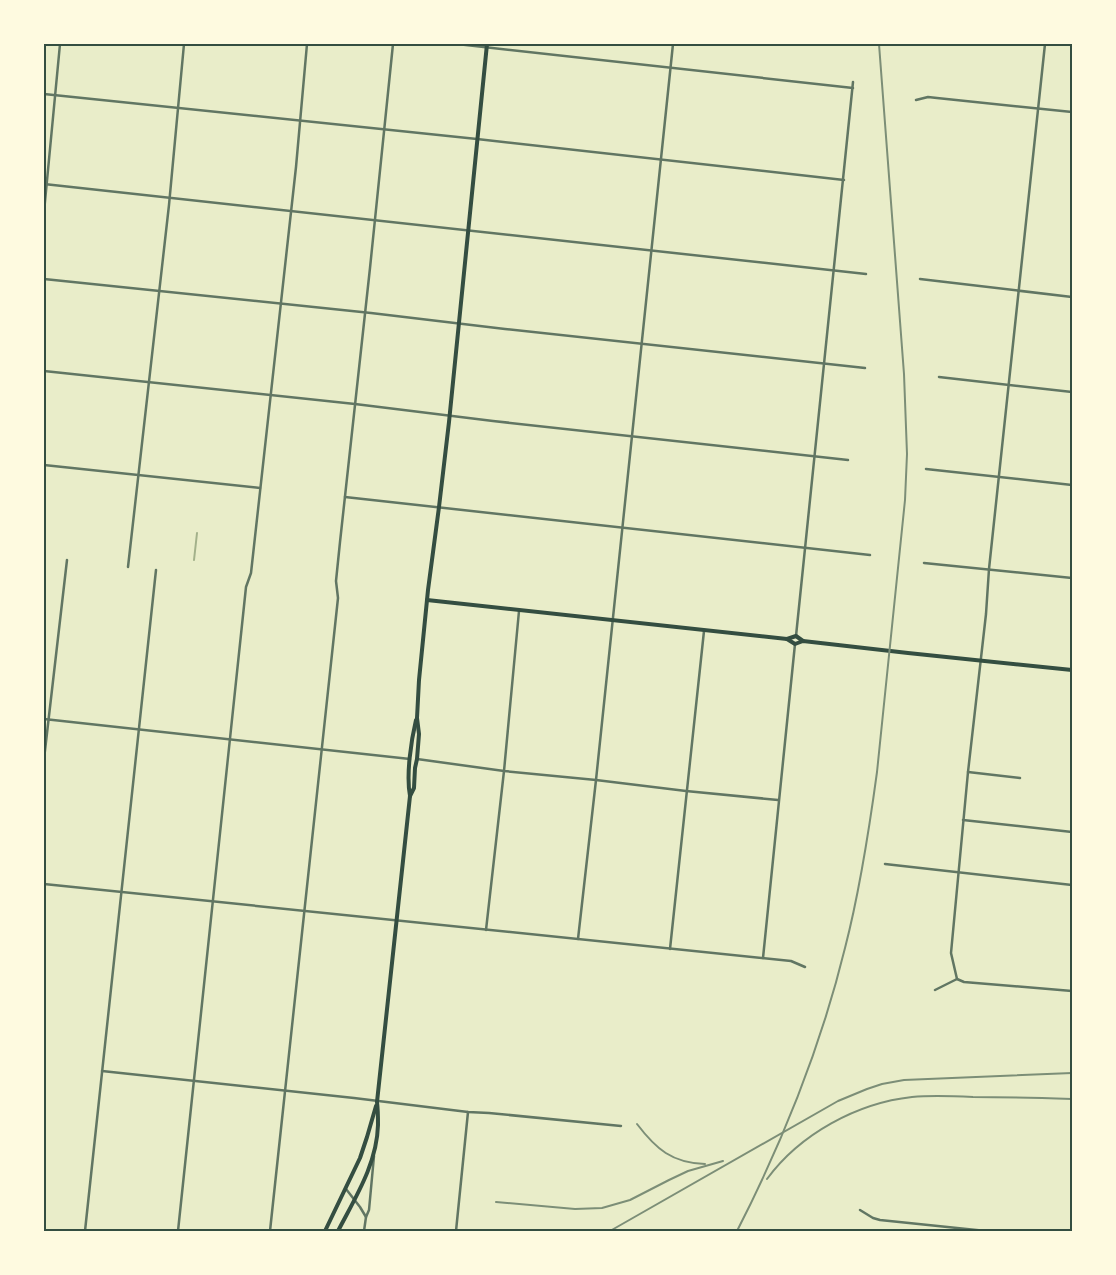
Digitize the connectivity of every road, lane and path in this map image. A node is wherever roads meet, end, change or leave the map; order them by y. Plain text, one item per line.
1 (60, 44) edge
2 (184, 44) edge
3 (307, 44) edge
4 (393, 44) edge
5 (457, 44) edge
6 (673, 44) edge
7 (1045, 44) edge
8 (487, 45) edge
9 (670, 68) junction
10 (853, 82) dead end
11 (853, 88) junction
12 (44, 94) edge
13 (55, 95) junction
14 (916, 100) dead end
15 (178, 108) junction
16 (1038, 109) junction
17 (1072, 112) edge
18 (300, 121) junction
19 (385, 130) junction
20 (477, 139) junction
21 (661, 159) junction
22 (844, 180) junction
23 (45, 184) edge
24 (170, 197) junction
25 (291, 211) junction
26 (44, 212) edge
27 (375, 220) junction
28 (468, 230) junction
29 (651, 250) junction
30 (834, 270) junction
31 (866, 274) dead end
32 (920, 278) dead end
33 (44, 279) edge
34 (160, 290) junction
35 (1018, 290) junction
36 (1072, 297) edge
37 (281, 304) junction
38 (366, 312) junction
39 (458, 323) junction
40 (641, 343) junction
41 (824, 364) junction
42 (865, 368) dead end
43 (44, 371) edge
44 (938, 377) dead end
45 (149, 383) junction
46 (1008, 385) junction
47 (1072, 392) edge
48 (271, 395) junction
49 (355, 404) junction
50 (449, 415) junction
51 (632, 436) junction
52 (814, 456) junction
53 (848, 460) dead end
54 (44, 465) edge
55 (926, 469) dead end
56 (139, 475) junction
57 (998, 477) junction
58 (1072, 485) edge
59 (260, 488) junction
60 (345, 497) junction
61 (440, 507) junction
62 (622, 528) junction
63 (804, 548) junction
64 (870, 555) dead end
65 (67, 560) dead end
66 (924, 563) dead end
67 (128, 567) dead end
68 (989, 569) junction
69 (156, 570) dead end
70 (1072, 578) edge
71 (427, 600) junction
72 (519, 610) junction
73 (612, 621) junction
74 (704, 631) junction
75 (796, 636) junction
76 (787, 639) junction
77 (802, 641) junction
78 (795, 644) junction
79 (981, 660) junction
80 (1072, 670) edge
81 (417, 718) junction
82 (44, 719) edge
83 (48, 720) junction
84 (138, 730) junction
85 (229, 740) junction
86 (320, 750) junction
87 (44, 759) edge
88 (410, 759) junction
89 (417, 759) junction
90 (504, 771) junction
91 (968, 772) junction
92 (1020, 778) dead end
93 (596, 780) junction
94 (686, 791) junction
95 (410, 796) junction
96 (778, 800) junction
97 (964, 820) junction
98 (1072, 832) edge
99 (885, 864) dead end
100 (958, 872) junction
101 (44, 884) edge
102 (1072, 885) edge
103 (121, 892) junction
104 (212, 901) junction
105 (304, 911) junction
106 (397, 920) junction
107 (486, 930) junction
108 (578, 940) junction
109 (670, 949) junction
110 (763, 958) junction
111 (805, 967) dead end
112 (957, 979) junction
113 (935, 990) dead end
114 (1072, 991) edge
115 (102, 1071) junction
116 (193, 1081) junction
117 (286, 1091) junction
118 (377, 1102) junction
119 (468, 1112) junction
120 (621, 1126) dead end
121 (376, 1144) junction
122 (346, 1189) junction
123 (354, 1200) junction
124 (860, 1210) dead end
125 (366, 1217) junction
126 (85, 1231) edge
127 (178, 1231) edge
128 (270, 1231) edge
129 (325, 1231) edge
130 (338, 1231) edge
131 (364, 1231) edge
132 (456, 1231) edge
133 (986, 1231) edge

1 - 13 street
2 - 15 street
3 - 18 street
4 - 19 street
5 - 8 street
6 - 9 street
7 - 16 street
8 - 9 street
8 - 20 main road
9 - 11 street
9 - 21 street
10 - 11 street
11 - 22 street
12 - 13 street
13 - 15 street
13 - 23 street
14 - 16 street
15 - 18 street
15 - 24 street
16 - 17 street
16 - 35 street
18 - 19 street
18 - 25 street
19 - 20 street
19 - 27 street
20 - 21 street
20 - 28 main road
21 - 22 street
21 - 29 street
22 - 30 street
23 - 24 street
23 - 26 street
24 - 25 street
24 - 34 street
25 - 27 street
25 - 37 street
27 - 28 street
27 - 38 street
28 - 29 street
28 - 39 main road
29 - 30 street
29 - 40 street
30 - 31 street
30 - 41 street
32 - 35 street
33 - 34 street
34 - 37 street
34 - 45 street
35 - 36 street
35 - 46 street
37 - 38 street
37 - 48 street
38 - 39 street
38 - 49 street
39 - 40 street
39 - 50 main road
40 - 41 street
40 - 51 street
41 - 42 street
41 - 52 street
43 - 45 street
44 - 46 street
45 - 48 street
45 - 56 street
46 - 47 street
46 - 57 street
48 - 49 street
48 - 59 street
49 - 50 street
49 - 60 street
50 - 51 street
50 - 61 main road
51 - 52 street
51 - 62 street
52 - 53 street
52 - 63 street
54 - 56 street
55 - 57 street
56 - 59 street
56 - 67 street
57 - 58 street
57 - 68 street
59 - 85 street
60 - 61 street
60 - 86 street
61 - 62 street
61 - 71 main road
62 - 63 street
62 - 73 street
63 - 64 street
63 - 75 street
65 - 83 street
66 - 68 street
68 - 70 street
68 - 79 street
69 - 84 street
71 - 72 main road
71 - 81 main road
72 - 73 main road
72 - 90 street
73 - 74 main road
73 - 93 street
74 - 76 main road
74 - 94 street
75 - 76 main road
75 - 77 main road
76 - 78 main road
77 - 78 main road
77 - 79 main road
78 - 96 street
79 - 80 main road
79 - 91 street
81 - 88 main road
81 - 89 main road
82 - 83 street
83 - 84 street
83 - 87 street
84 - 85 street
84 - 103 street
85 - 86 street
85 - 104 street
86 - 88 street
86 - 105 street
88 - 95 main road
89 - 90 street
89 - 95 main road
90 - 93 street
90 - 107 street
91 - 92 street
91 - 97 street
93 - 94 street
93 - 108 street
94 - 96 street
94 - 109 street
95 - 106 main road
96 - 110 street
97 - 98 street
97 - 100 street
99 - 100 street
100 - 102 street
100 - 112 street
101 - 103 street
103 - 104 street
103 - 115 street
104 - 105 street
104 - 116 street
105 - 106 street
105 - 117 street
106 - 107 street
106 - 118 main road
107 - 108 street
108 - 109 street
109 - 110 street
110 - 111 street
112 - 113 street
112 - 114 street
115 - 116 street
115 - 126 street
116 - 117 street
116 - 127 street
117 - 118 street
117 - 128 street
118 - 119 street
118 - 121 main road
118 - 122 main road
119 - 120 street
119 - 132 street
121 - 123 main road
121 - 125 street
122 - 123 street
122 - 129 main road
123 - 125 street
123 - 130 main road
124 - 133 street
125 - 131 street

